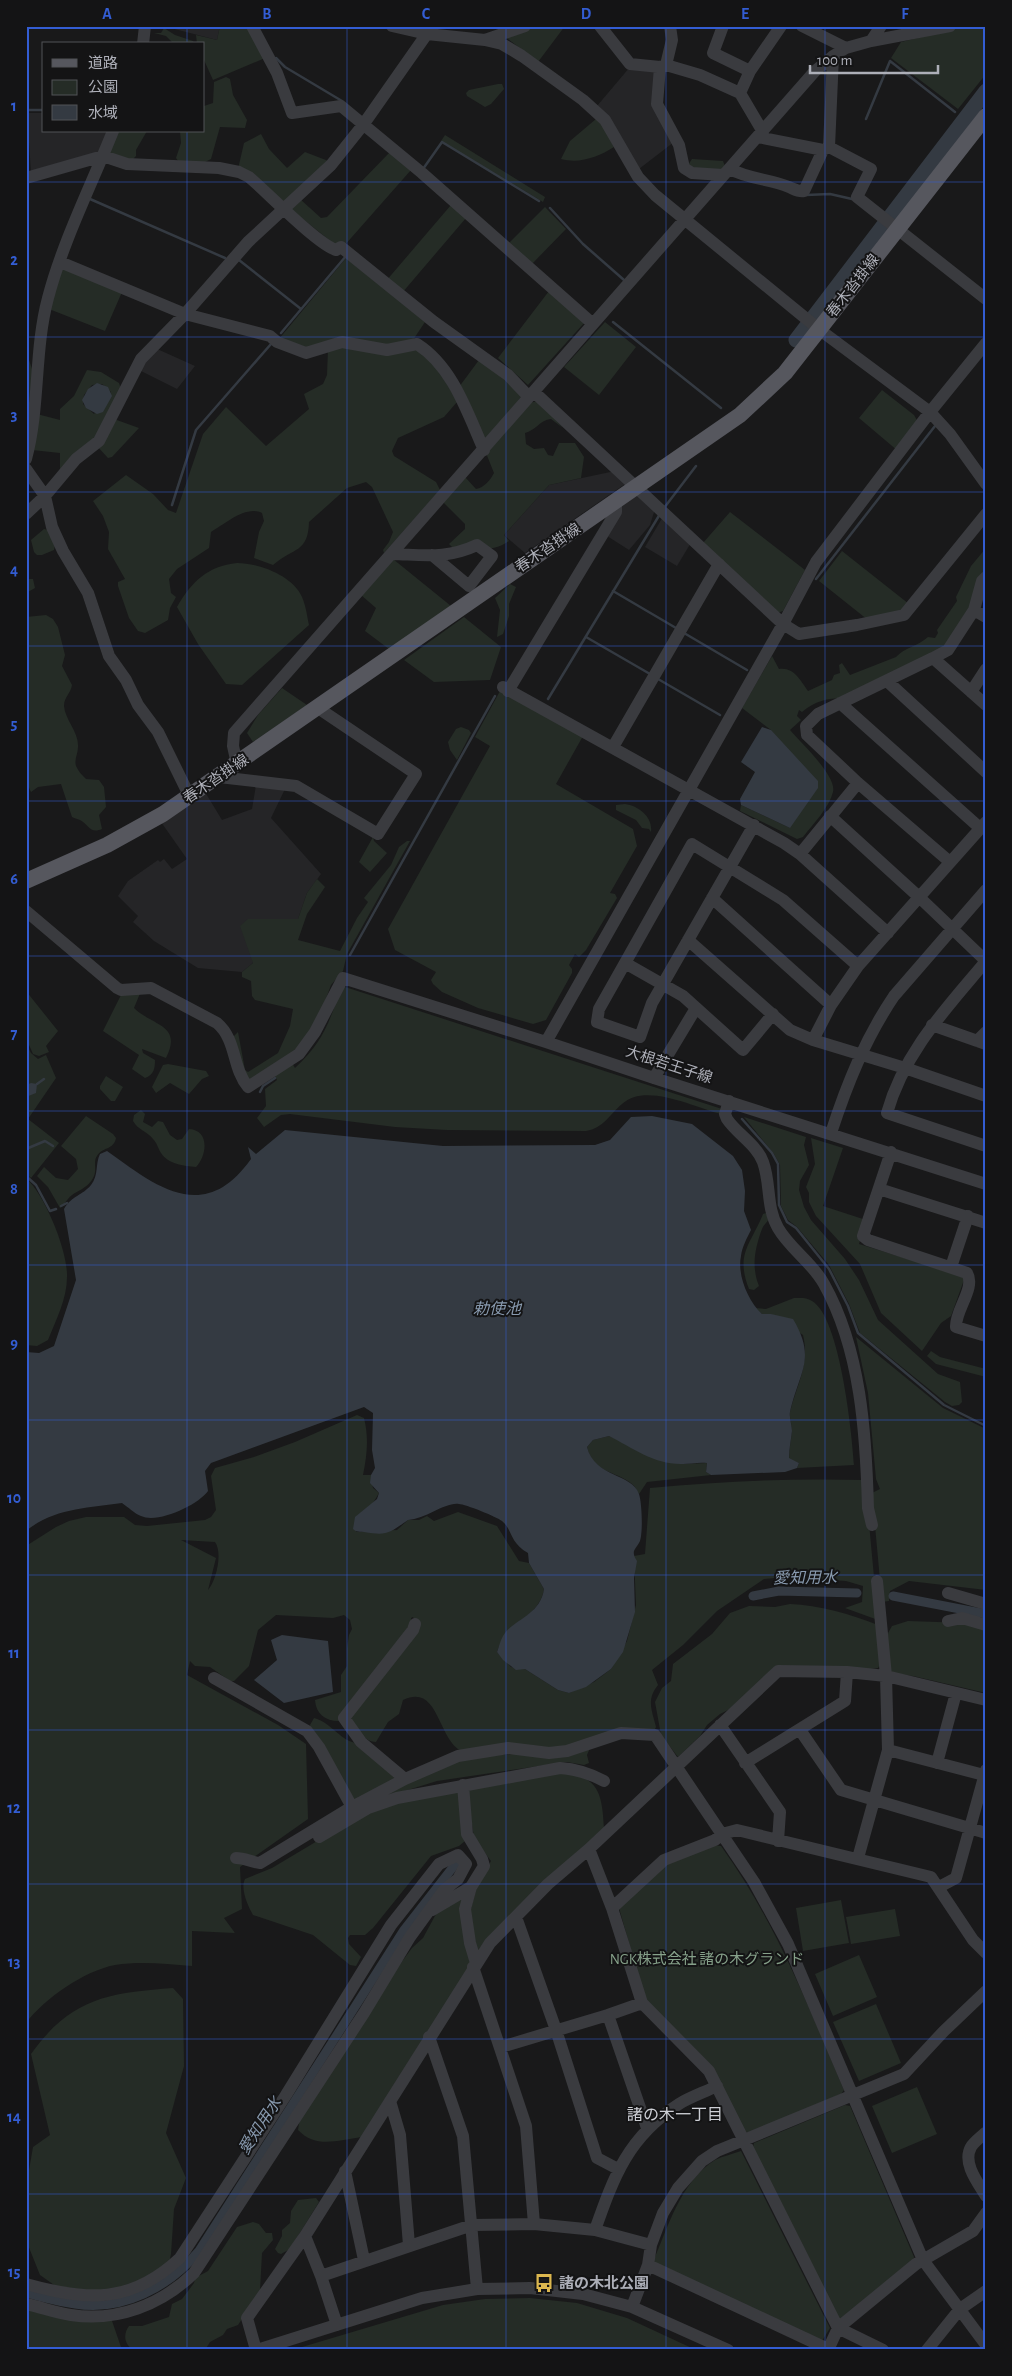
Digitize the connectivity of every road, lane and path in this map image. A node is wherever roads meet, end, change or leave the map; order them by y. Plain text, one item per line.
1 (145, 26) edge
2 (252, 26) edge
3 (392, 26) edge
4 (525, 26) edge
5 (600, 26) edge
6 (670, 26) edge
7 (723, 26) edge
8 (781, 26) edge
9 (802, 26) edge
10 (880, 26) edge
11 (950, 26) edge
12 (430, 30) edge
13 (485, 40) junction
14 (872, 41) junction
15 (143, 42) edge
16 (846, 48) junction
17 (833, 56) junction
18 (663, 66) junction
19 (750, 71) junction
20 (740, 93) junction
21 (986, 116) edge
22 (363, 125) junction
23 (112, 132) edge
24 (760, 135) junction
25 (826, 148) junction
26 (103, 156) junction
27 (726, 172) junction
28 (26, 178) edge
29 (284, 208) junction
30 (683, 221) junction
31 (897, 230) junction
32 (60, 262) junction
33 (986, 298) edge
34 (185, 314) junction
35 (593, 324) junction
36 (820, 330) junction
37 (986, 343) edge
38 (532, 394) junction
39 (930, 412) junction
40 (30, 420) edge
41 (484, 450) junction
42 (26, 460) edge
43 (26, 469) edge
44 (986, 484) edge
45 (638, 486) junction
46 (45, 496) junction
47 (616, 501) junction
48 (26, 514) edge
49 (986, 514) edge
50 (393, 554) junction
51 (432, 555) junction
52 (719, 564) junction
53 (481, 571) junction
54 (986, 577) edge
55 (492, 586) junction
56 (974, 610) junction
57 (986, 617) edge
58 (783, 624) junction
59 (934, 658) junction
60 (986, 669) edge
61 (887, 681) junction
62 (971, 692) junction
63 (840, 703) junction
64 (986, 705) edge
65 (318, 708) junction
66 (613, 748) junction
67 (237, 764) junction
68 (986, 772) edge
69 (219, 777) junction
70 (858, 783) junction
71 (690, 789) junction
72 (190, 797) junction
73 (830, 816) junction
74 (754, 825) junction
75 (983, 825) edge
76 (800, 854) junction
77 (950, 862) junction
78 (730, 866) junction
79 (26, 881) edge
80 (986, 890) edge
81 (919, 897) junction
82 (712, 898) junction
83 (26, 911) edge
84 (952, 929) junction
85 (888, 933) junction
86 (688, 940) junction
87 (986, 961) edge
88 (625, 963) junction
89 (858, 966) junction
90 (662, 986) junction
91 (831, 1005) junction
92 (696, 1008) junction
93 (773, 1014) junction
94 (932, 1026) junction
95 (983, 1039) edge
96 (813, 1040) junction
97 (546, 1042) junction
98 (860, 1056) junction
99 (904, 1068) junction
100 (654, 1078) junction
101 (986, 1096) edge
102 (729, 1101) junction
103 (831, 1133) junction
104 (986, 1146) edge
105 (891, 1152) junction
106 (986, 1184) edge
107 (878, 1189) junction
108 (968, 1216) junction
109 (986, 1223) edge
110 (952, 1267) junction
111 (986, 1336) edge
112 (872, 1525) dead end
113 (877, 1581) dead end
114 (948, 1593) dead end
115 (986, 1604) edge
116 (948, 1621) dead end
117 (415, 1624) dead end
118 (986, 1625) edge
119 (847, 1672) junction
120 (886, 1676) junction
121 (214, 1678) dead end
122 (956, 1693) junction
123 (986, 1700) edge
124 (720, 1725) junction
125 (800, 1730) junction
126 (888, 1750) junction
127 (745, 1763) junction
128 (938, 1763) junction
129 (675, 1767) junction
130 (985, 1773) edge
131 (404, 1779) junction
132 (604, 1781) dead end
133 (463, 1785) junction
134 (874, 1800) junction
135 (352, 1807) junction
136 (969, 1829) junction
137 (986, 1833) edge
138 (722, 1834) junction
139 (778, 1841) junction
140 (589, 1848) junction
141 (858, 1858) junction
142 (471, 1887) junction
143 (939, 1887) junction
144 (612, 1908) junction
145 (428, 1914) junction
146 (516, 1916) junction
147 (986, 1952) edge
148 (475, 1965) junction
149 (986, 1990) edge
150 (642, 2003) junction
151 (608, 2015) junction
152 (556, 2030) junction
153 (430, 2037) junction
154 (501, 2047) junction
155 (717, 2086) junction
156 (853, 2095) junction
157 (390, 2101) junction
158 (647, 2128) junction
159 (985, 2132) edge
160 (744, 2140) junction
161 (618, 2170) junction
162 (345, 2171) junction
163 (986, 2196) edge
164 (986, 2213) edge
165 (534, 2224) junction
166 (472, 2225) junction
167 (595, 2230) junction
168 (305, 2236) junction
169 (651, 2244) junction
170 (409, 2245) junction
171 (364, 2260) junction
172 (922, 2260) junction
173 (648, 2264) junction
174 (321, 2276) junction
175 (26, 2284) edge
176 (477, 2289) junction
177 (986, 2291) edge
178 (26, 2304) edge
179 (632, 2307) junction
180 (960, 2309) junction
181 (337, 2325) junction
182 (838, 2328) junction
183 (986, 2345) edge
184 (257, 2350) edge
185 (728, 2350) edge
186 (828, 2350) edge
187 (883, 2350) edge
188 (927, 2350) edge

1 - 15 street
2 - 22 street
3 - 12 street
4 - 13 street
5 - 18 street
6 - 18 street
7 - 19 street
8 - 19 street
9 - 16 street
10 - 14 street
11 - 14 street
12 - 13 street
12 - 22 street
13 - 30 street
14 - 16 street
16 - 17 street
17 - 24 street
17 - 25 street
18 - 20 street
18 - 27 street
19 - 20 street
20 - 24 street
21 - 31 main road, 春木沓掛線
22 - 29 street
22 - 35 street
23 - 26 street
24 - 25 street
24 - 27 street
25 - 27 street
25 - 31 street
26 - 28 street
26 - 29 street
26 - 32 street
27 - 30 street
29 - 34 street
29 - 38 street
30 - 35 street
30 - 36 street
31 - 33 street
31 - 36 main road, 春木沓掛線
32 - 34 street
32 - 40 street
34 - 41 street
34 - 46 street
35 - 38 street
36 - 39 street
36 - 45 main road, 春木沓掛線
37 - 39 street
38 - 41 street
38 - 45 street
39 - 44 street
39 - 58 street
40 - 42 street
41 - 50 street
43 - 46 street
45 - 47 main road, 春木沓掛線
45 - 52 street
46 - 48 street
46 - 72 street
47 - 55 main road, 春木沓掛線
47 - 66 street
49 - 58 street
50 - 51 street
50 - 67 street
51 - 53 street
51 - 53 street
52 - 58 street
52 - 66 street
53 - 55 street
54 - 56 street
55 - 65 main road, 春木沓掛線
56 - 57 street
56 - 59 street
58 - 71 street
59 - 61 street
59 - 62 street
60 - 62 street
61 - 63 street
61 - 68 street
62 - 64 street
63 - 70 street
63 - 75 street
65 - 67 main road, 春木沓掛線
65 - 69 street
66 - 71 street
67 - 69 main road, 春木沓掛線
69 - 72 main road, 春木沓掛線
70 - 73 street
70 - 77 street
71 - 74 street
71 - 97 street
72 - 79 main road, 春木沓掛線
73 - 76 street
73 - 81 street
74 - 76 street
74 - 78 street
75 - 77 street
76 - 85 street
77 - 81 street
78 - 82 street
78 - 88 street
78 - 89 street
80 - 84 street
81 - 84 street
81 - 85 street
82 - 86 street
82 - 91 street
83 - 97 street, 大根若王子線
84 - 87 street
84 - 98 street
85 - 89 street
86 - 90 street
86 - 93 street
87 - 94 street
88 - 90 street
88 - 90 street
89 - 91 street
90 - 92 street
91 - 96 street
92 - 93 street
92 - 100 street
93 - 96 street
94 - 95 street
94 - 99 street
96 - 98 street
97 - 100 street, 大根若王子線
98 - 99 street
98 - 103 street
99 - 101 street
99 - 104 street
100 - 102 street, 大根若王子線
102 - 103 street, 大根若王子線
102 - 112 street
103 - 105 street, 大根若王子線
105 - 106 street, 大根若王子線
105 - 107 street
107 - 108 street
107 - 110 street
108 - 109 street
108 - 110 street
110 - 111 street
113 - 120 street
114 - 115 street
116 - 118 street
117 - 131 street
119 - 120 street
119 - 124 street
119 - 125 street
120 - 122 street
120 - 126 street
121 - 135 street
122 - 123 street
122 - 128 street
124 - 127 street
124 - 129 street
125 - 127 street
125 - 134 street
126 - 128 street
126 - 134 street
127 - 139 street
128 - 130 street
129 - 131 street
129 - 138 street
129 - 140 street
130 - 136 street
131 - 135 street
132 - 133 street
133 - 135 street
133 - 142 street
134 - 136 street
134 - 141 street
136 - 137 street
136 - 143 street
138 - 139 street
138 - 144 street
138 - 156 street
139 - 141 street
140 - 144 street
140 - 146 street
141 - 143 street
142 - 145 street
142 - 148 street
143 - 147 street
144 - 150 street
145 - 175 street
145 - 178 street
146 - 148 street
146 - 152 street
148 - 153 street
148 - 154 street
149 - 156 street
150 - 151 street
150 - 155 street
151 - 152 street
151 - 158 street
152 - 154 street
152 - 161 street
153 - 157 street
153 - 166 street
154 - 165 street
155 - 158 street
155 - 160 street
156 - 160 street
156 - 172 street
157 - 162 street
157 - 170 street
158 - 161 street
159 - 163 street
160 - 169 street
160 - 182 street
161 - 167 street
162 - 168 street
162 - 171 street
164 - 172 street
165 - 166 street
165 - 167 street
166 - 170 street
166 - 176 street
167 - 169 street
168 - 174 street
168 - 184 street
169 - 173 street
170 - 171 street
171 - 174 street
172 - 180 street
172 - 182 street
173 - 179 street
173 - 186 street
174 - 181 street
176 - 179 street
176 - 181 street
177 - 180 street
179 - 185 street
180 - 183 street
180 - 188 street
181 - 184 street
182 - 186 street
182 - 187 street

